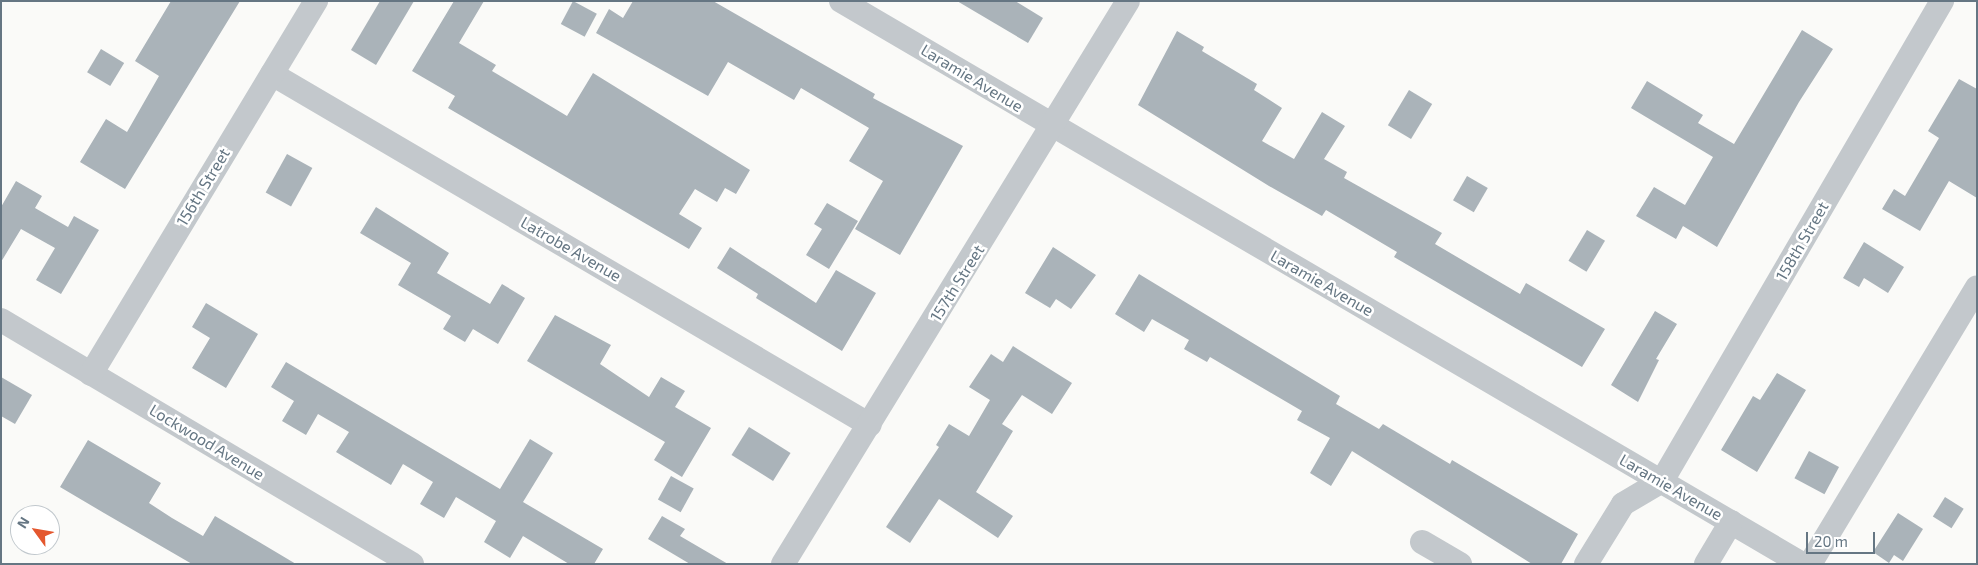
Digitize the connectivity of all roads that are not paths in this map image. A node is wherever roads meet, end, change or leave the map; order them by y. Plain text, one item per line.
1 (316, 1) edge
2 (841, 1) edge
3 (1128, 1) edge
4 (1942, 1) edge
5 (272, 74) junction
6 (1053, 126) junction
7 (1977, 287) edge
8 (1, 320) edge
9 (91, 374) junction
10 (870, 425) junction
11 (1662, 481) junction
12 (1731, 522) junction
13 (1422, 542) dead end
14 (784, 563) edge
15 (412, 564) edge
16 (1460, 564) edge
17 (1586, 564) edge
18 (1706, 564) edge
19 (1802, 564) edge
20 (1810, 564) edge

1 - 5 street, 156th Street
2 - 6 street, Laramie Avenue
3 - 6 street, 157th Street
4 - 11 street, 158th Street
5 - 9 street, 156th Street
5 - 10 street, Latrobe Avenue
6 - 10 street, 157th Street
6 - 11 street, Laramie Avenue
7 - 20 street
8 - 9 street, Lockwood Avenue
9 - 15 street, Lockwood Avenue
10 - 14 street, 157th Street
11 - 12 street, Laramie Avenue
11 - 17 street
12 - 18 street
12 - 19 street, Laramie Avenue
13 - 16 street

